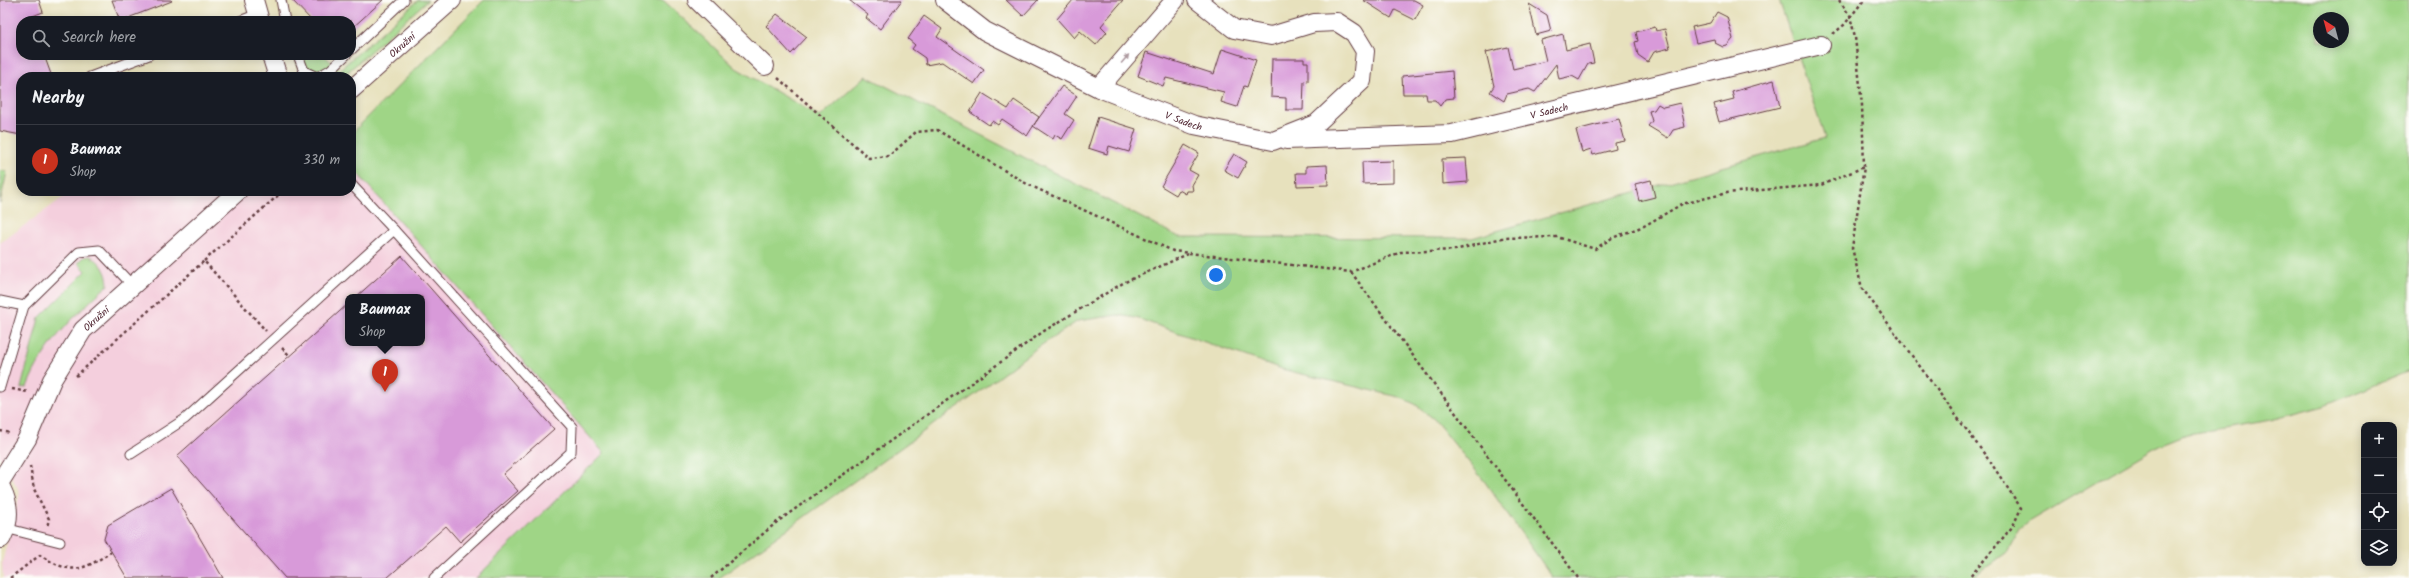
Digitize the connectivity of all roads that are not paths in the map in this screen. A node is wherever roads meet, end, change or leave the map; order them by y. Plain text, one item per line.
1 (281, 0) edge
2 (404, 0) edge
3 (452, 0) edge
4 (696, 0) edge
5 (945, 0) edge
6 (1175, 0) edge
7 (1197, 0) edge
8 (284, 16) edge
9 (356, 45) edge
10 (1820, 45) road end
11 (135, 60) edge
12 (273, 60) edge
13 (300, 60) edge
14 (341, 60) edge
15 (765, 66) road end
16 (103, 72) edge
17 (276, 72) edge
18 (306, 72) edge
19 (326, 72) edge
20 (356, 86) edge
21 (1099, 88) junction
22 (1273, 141) junction
23 (356, 189) edge
24 (232, 196) edge
25 (394, 230) junction
26 (132, 285) junction
27 (0, 301) edge
28 (24, 306) junction
29 (0, 387) edge
30 (132, 454) dead end
31 (0, 482) edge
32 (0, 490) edge
33 (2, 533) edge
34 (60, 542) dead end
35 (434, 578) edge

1 - 8 lane
2 - 9 lane
3 - 20 street, Okružní
4 - 15 street
5 - 21 street, V Sadech
21 -> 6 street
7 - 22 street
10 - 22 street, V Sadech
11 - 16 lane
12 - 17 street
13 - 18 lane
14 - 19 lane
21 - 22 street, V Sadech
23 - 25 lane
24 - 26 street, Okružní
25 - 30 lane
25 - 35 lane
26 - 28 lane
26 - 31 street, Okružní
27 - 28 lane
28 - 29 lane
32 - 33 street
33 - 34 lane

